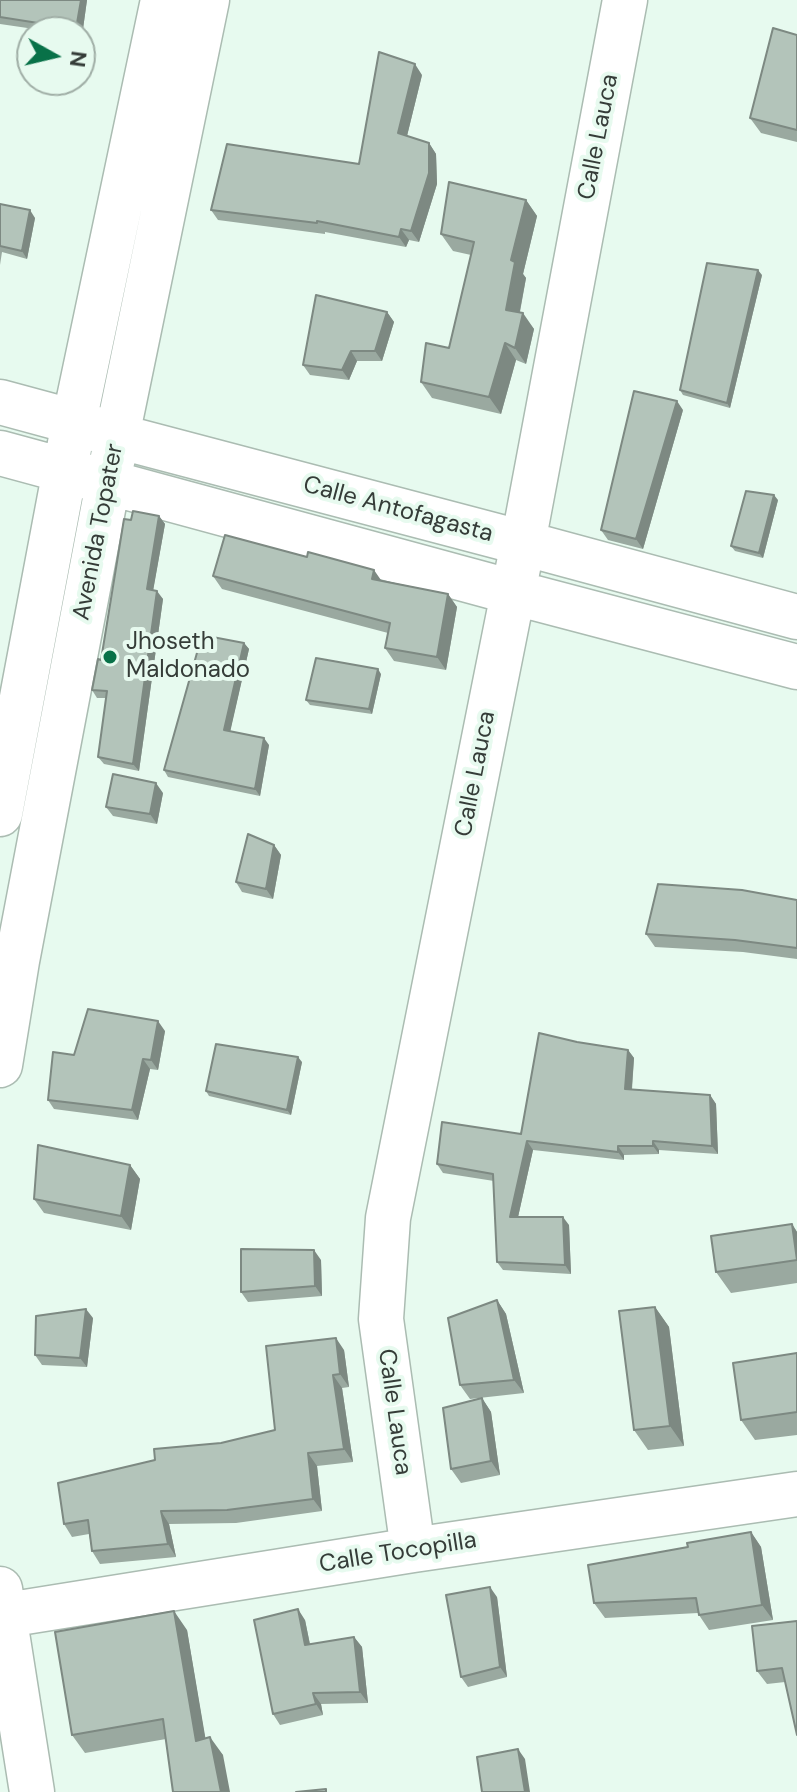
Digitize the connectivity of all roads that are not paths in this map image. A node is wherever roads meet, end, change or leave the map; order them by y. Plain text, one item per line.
1 (163, 0) edge
2 (207, 0) edge
3 (625, 0) edge
4 (0, 402) edge
5 (74, 422) junction
6 (117, 436) junction
7 (0, 453) edge
8 (64, 471) junction
9 (108, 482) junction
10 (523, 543) junction
11 (512, 592) junction
12 (797, 617) edge
13 (797, 667) edge
14 (0, 814) edge
15 (9, 959) edge
16 (0, 1065) edge
17 (797, 1494) edge
18 (413, 1550) junction
19 (1, 1606) edge
20 (32, 1792) edge

1 - 5 street, Avenida Topater
2 - 6 street, Avenida Topater
3 - 10 street, Calle Lauca
4 - 5 street, Calle Antofagasta
5 - 6 street, Calle Antofagasta
5 - 8 street, Avenida Topater
6 - 9 street, Avenida Topater
6 - 10 street, Calle Antofagasta
7 - 8 street, Calle Antofagasta
8 - 9 street, Calle Antofagasta
8 - 14 street, Avenida Topater
9 - 11 street, Calle Antofagasta
9 - 15 street, Avenida Topater
10 - 11 street, Calle Lauca
10 - 12 street, Calle Antofagasta
11 - 13 street, Calle Antofagasta
11 - 18 street, Calle Lauca
15 - 16 street, Avenida Topater
17 - 18 street, Calle Tocopilla
18 - 19 street, Calle Tocopilla
19 - 20 street

